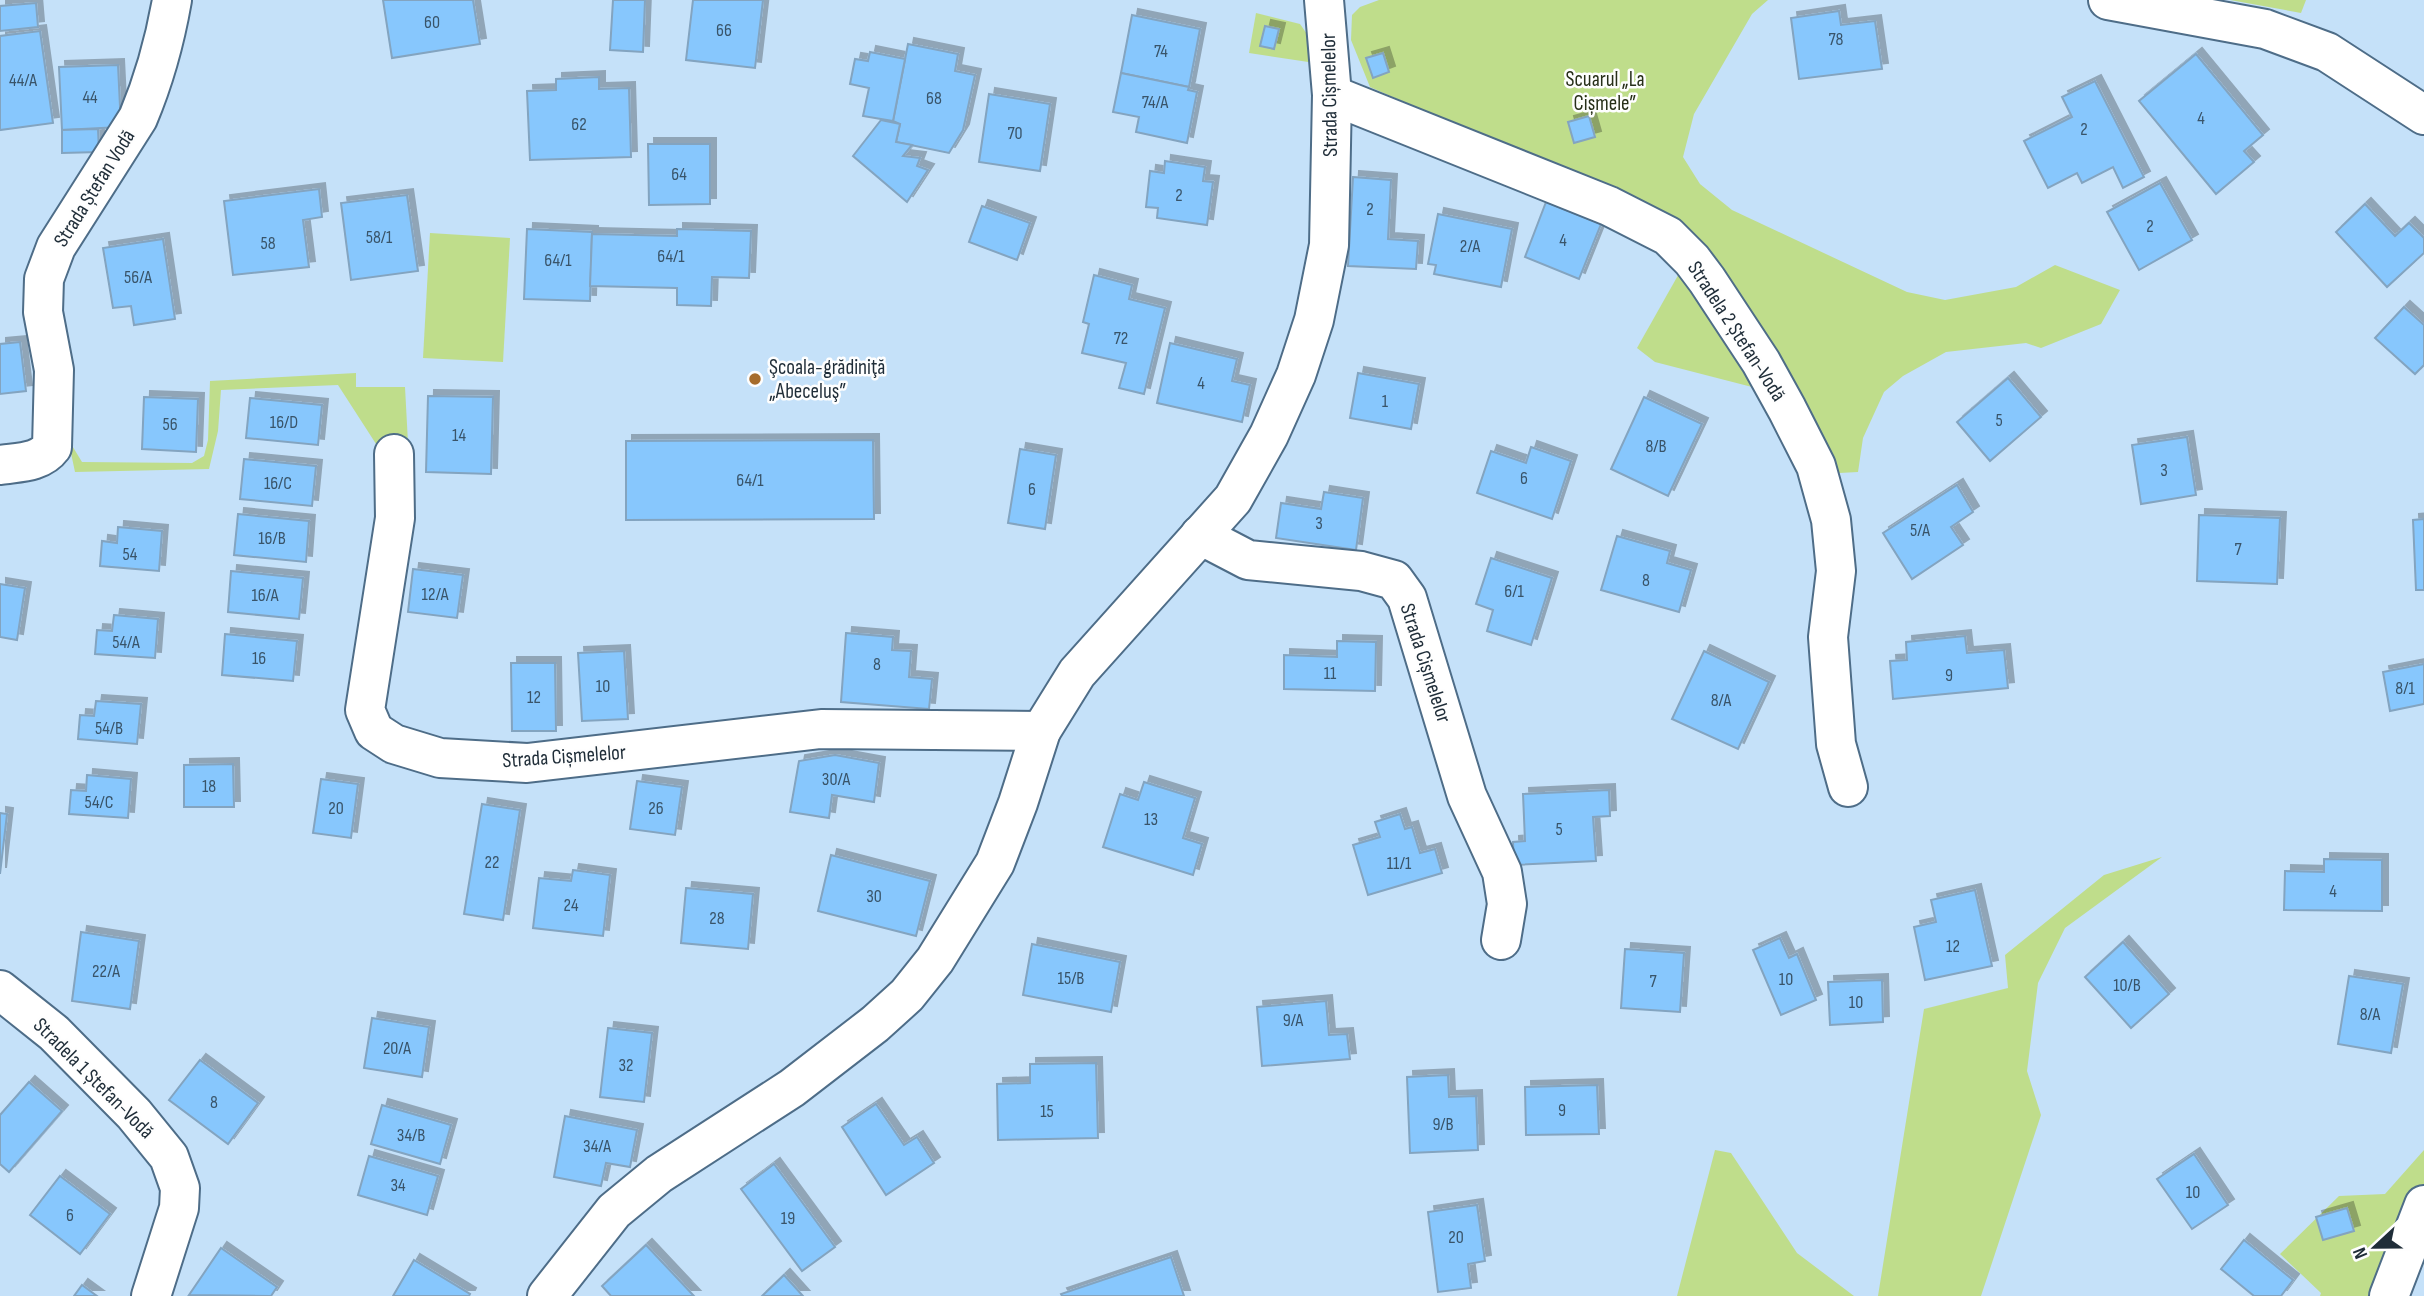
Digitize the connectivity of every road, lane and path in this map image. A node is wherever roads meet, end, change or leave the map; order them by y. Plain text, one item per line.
1 (172, 0) edge
2 (1324, 0) edge
3 (2108, 0) edge
4 (1332, 95) junction
5 (2424, 115) edge
6 (394, 454) dead end
7 (0, 465) edge
8 (1200, 535) junction
9 (1041, 730) junction
10 (1848, 787) dead end
11 (1501, 940) dead end
12 (0, 990) edge
13 (2424, 1205) edge
14 (151, 1296) edge
15 (547, 1296) edge
16 (2389, 1296) edge

1 - 7 street, Strada Ștefan Vodă
2 - 4 street, Strada Cișmelelor
3 - 5 street
4 - 8 street, Strada Cișmelelor
4 - 10 street, Stradela 2 Ștefan-Vodă
6 - 9 street, Strada Cișmelelor
8 - 9 street, Strada Cișmelelor
8 - 11 street, Strada Cișmelelor
9 - 15 street, Strada Cișmelelor
12 - 14 street, Stradela 1 Ștefan-Vodă
13 - 16 street

